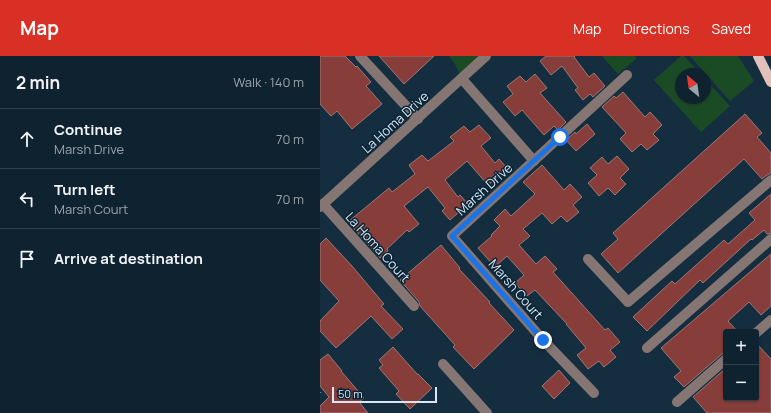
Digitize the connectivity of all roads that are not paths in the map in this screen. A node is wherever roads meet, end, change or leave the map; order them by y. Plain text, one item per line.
1 (360, 56) edge
2 (486, 56) edge
3 (758, 56) edge
4 (627, 75) dead end
5 (462, 79) junction
6 (771, 82) edge
7 (418, 119) junction
8 (534, 161) junction
9 (771, 180) edge
10 (322, 206) edge
11 (452, 236) joint
12 (771, 239) edge
13 (588, 259) dead end
14 (414, 306) dead end
15 (771, 320) edge
16 (759, 330) edge
17 (647, 348) dead end
18 (723, 362) edge
19 (443, 364) dead end
20 (594, 393) dead end
21 (677, 402) dead end
22 (488, 413) edge

1 - 7 street
2 - 5 street, La Homa Drive
3 - 6 main road
4 - 8 street, Marsh Drive
5 - 7 street, La Homa Drive
5 - 8 street
7 - 10 street, La Homa Drive
8 - 11 street, Marsh Drive
9 - 13 street
10 - 14 street, La Homa Court
11 - 20 street, Marsh Court
12 - 17 street
15 - 16 street
18 - 21 street
19 - 22 street

